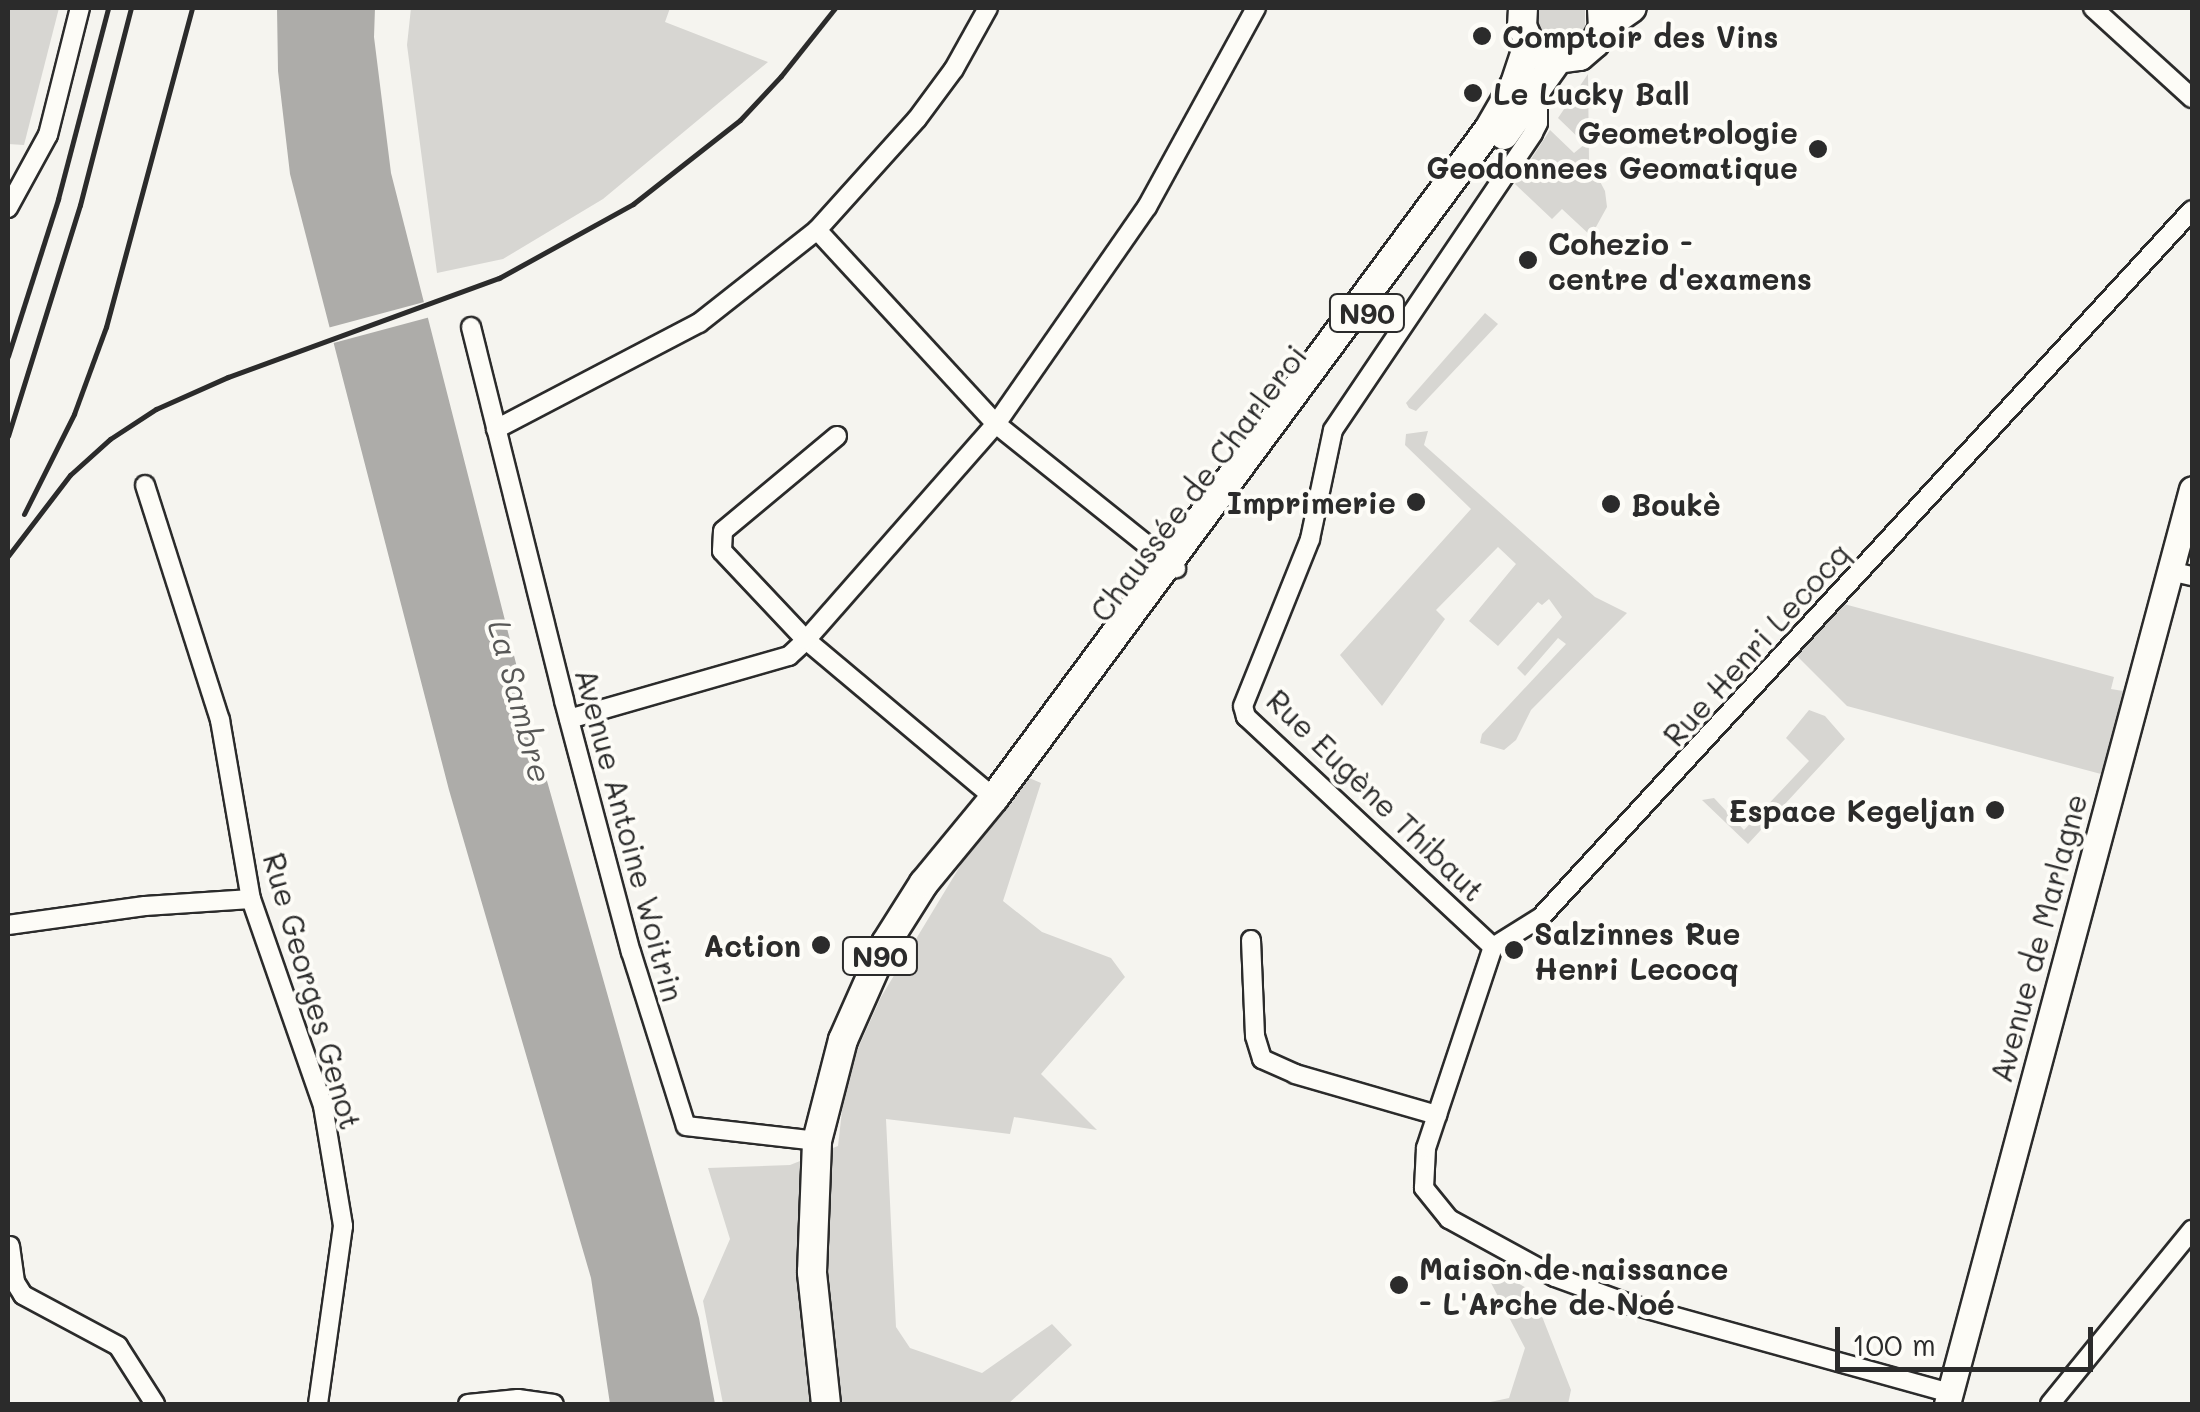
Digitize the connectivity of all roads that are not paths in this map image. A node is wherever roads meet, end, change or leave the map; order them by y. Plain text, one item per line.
1 (80, 8) edge
2 (988, 8) edge
3 (1256, 8) edge
4 (1632, 8) edge
5 (2093, 8) edge
6 (1516, 9) edge
7 (1602, 18) edge
8 (1528, 42) junction
9 (1558, 59) junction
10 (1538, 91) junction
11 (2192, 98) edge
12 (8, 208) edge
13 (2192, 210) edge
14 (817, 230) junction
15 (472, 327) dead end
16 (996, 424) junction
17 (496, 429) junction
18 (837, 436) dead end
19 (145, 484) dead end
20 (2192, 489) edge
21 (1171, 564) junction
22 (2182, 573) edge
23 (806, 640) junction
24 (568, 718) junction
25 (994, 798) junction
26 (252, 899) junction
27 (8, 925) edge
28 (1251, 940) dead end
29 (1494, 947) junction
30 (1437, 1115) junction
31 (817, 1141) junction
32 (2192, 1230) edge
33 (10, 1246) edge
34 (1948, 1399) edge
35 (155, 1404) edge
36 (318, 1404) edge
37 (468, 1404) edge
38 (554, 1404) edge
39 (826, 1404) edge
40 (2050, 1404) edge

1 - 12 street
2 - 14 street
3 - 16 street
4 - 7 main road, N90
5 - 11 street
6 - 8 main road
7 - 9 main road, N90
8 - 9 main road
8 - 21 main road, Chaussée de Charleroi / N90
9 - 10 main road, Chaussée de Charleroi / N90
10 - 21 main road, Chaussée de Charleroi / N90
10 - 29 street, Rue Eugène Thibaut
13 - 29 street, Rue Henri Lecocq
14 - 16 street
14 - 17 street
15 - 17 street, Avenue Antoine Woitrin
16 - 21 street
16 - 23 street
17 - 24 street, Avenue Antoine Woitrin
18 - 23 street
19 - 26 street, Rue Georges Genot
20 - 22 main road, Avenue de Marlagne
21 - 25 main road, Chaussée de Charleroi / N90
22 - 34 main road, Avenue de Marlagne
23 - 24 street
23 - 25 street
24 - 31 street, Avenue Antoine Woitrin
25 - 31 main road, Chaussée de Charleroi / N90
26 - 27 street
26 - 36 street, Rue Georges Genot
28 - 30 street
29 - 30 street
30 - 34 street
31 - 39 main road, Chaussée de Charleroi / N90
32 - 40 street
33 - 35 street
37 - 38 street

